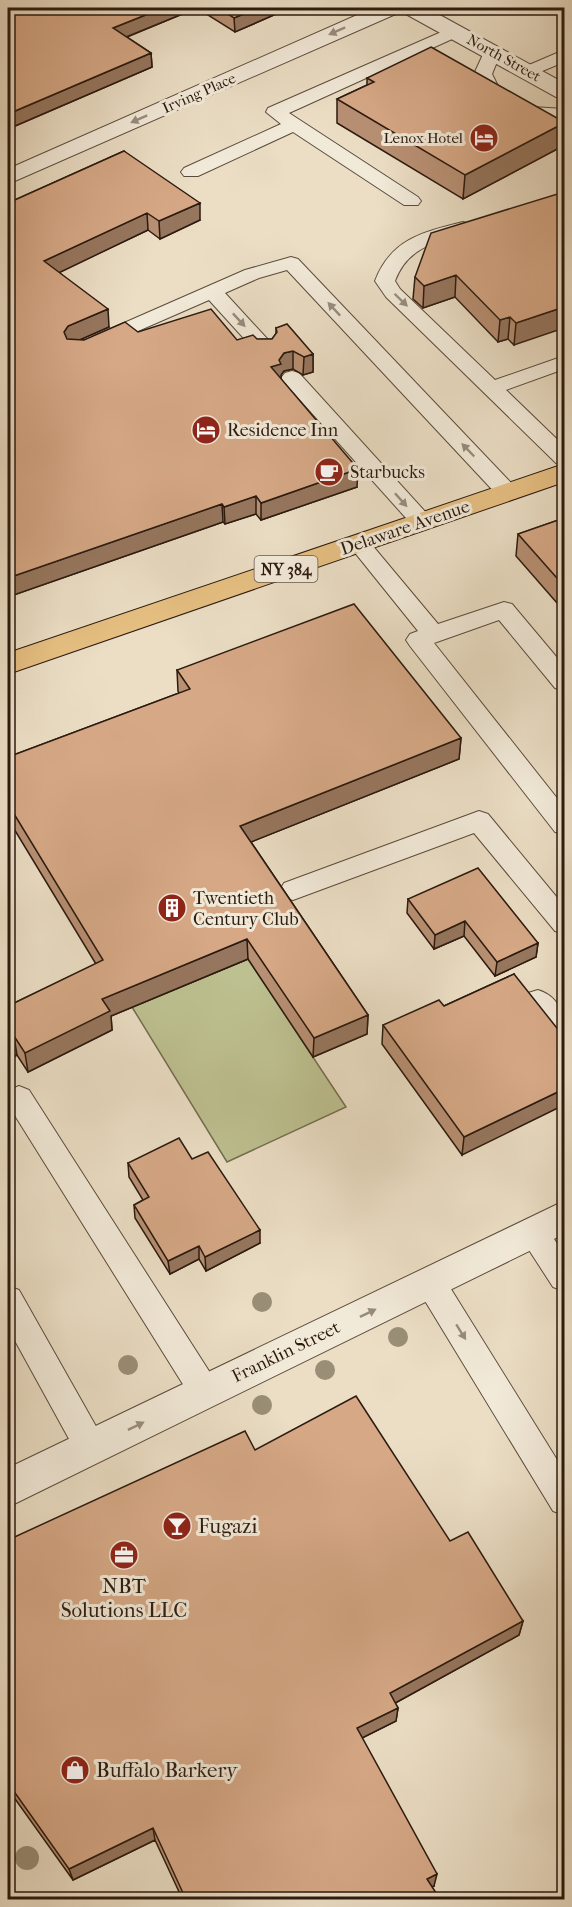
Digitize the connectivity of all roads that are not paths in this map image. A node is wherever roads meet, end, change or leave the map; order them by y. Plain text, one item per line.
1 (390, 8) edge
2 (412, 8) edge
3 (455, 31) junction
4 (492, 52) junction
5 (564, 55) edge
6 (528, 72) junction
7 (564, 92) edge
8 (564, 114) edge
9 (294, 124) junction
10 (191, 172) dead end
11 (8, 177) edge
12 (411, 201) dead end
13 (486, 221) edge
14 (213, 292) junction
15 (265, 349) edge
16 (78, 351) edge
17 (564, 362) edge
18 (292, 378) dead end
19 (492, 388) junction
20 (564, 458) edge
21 (564, 473) edge
22 (508, 493) junction
23 (422, 522) junction
24 (359, 544) junction
25 (434, 635) junction
26 (8, 664) edge
27 (564, 682) edge
28 (564, 825) edge
29 (293, 890) dead end
30 (564, 924) edge
31 (538, 1001) edge
32 (564, 1037) edge
33 (19, 1098) dead end
34 (548, 1225) edge
35 (564, 1278) edge
36 (430, 1282) junction
37 (8, 1300) edge
38 (205, 1392) junction
39 (91, 1448) junction
40 (8, 1488) edge
41 (564, 1500) edge

1 -> 11 street, Irving Place
2 - 3 street, North Street
3 - 4 street, North Street
3 - 9 lane
4 - 6 street, North Street
4 - 8 lane
5 - 6 lane
6 - 7 street, North Street
9 - 10 lane
9 - 12 lane
13 -> 19 lane
14 -> 15 lane
14 - 16 lane
22 -> 14 lane
17 - 19 lane
18 -> 23 lane
19 - 20 lane
21 - 22 main road, Delaware Avenue / NY 384
22 - 23 main road, Delaware Avenue / NY 384
23 - 24 main road, Delaware Avenue / NY 384
24 - 25 lane
24 - 26 main road, Delaware Avenue / NY 384
25 - 27 lane
25 - 28 lane
29 - 30 lane
31 - 32 lane
33 - 38 lane
34 - 35 lane
34 - 36 street, Franklin Street
38 -> 36 street, Franklin Street
36 -> 41 lane
37 - 39 lane
39 -> 38 street, Franklin Street
39 - 40 street, Franklin Street

